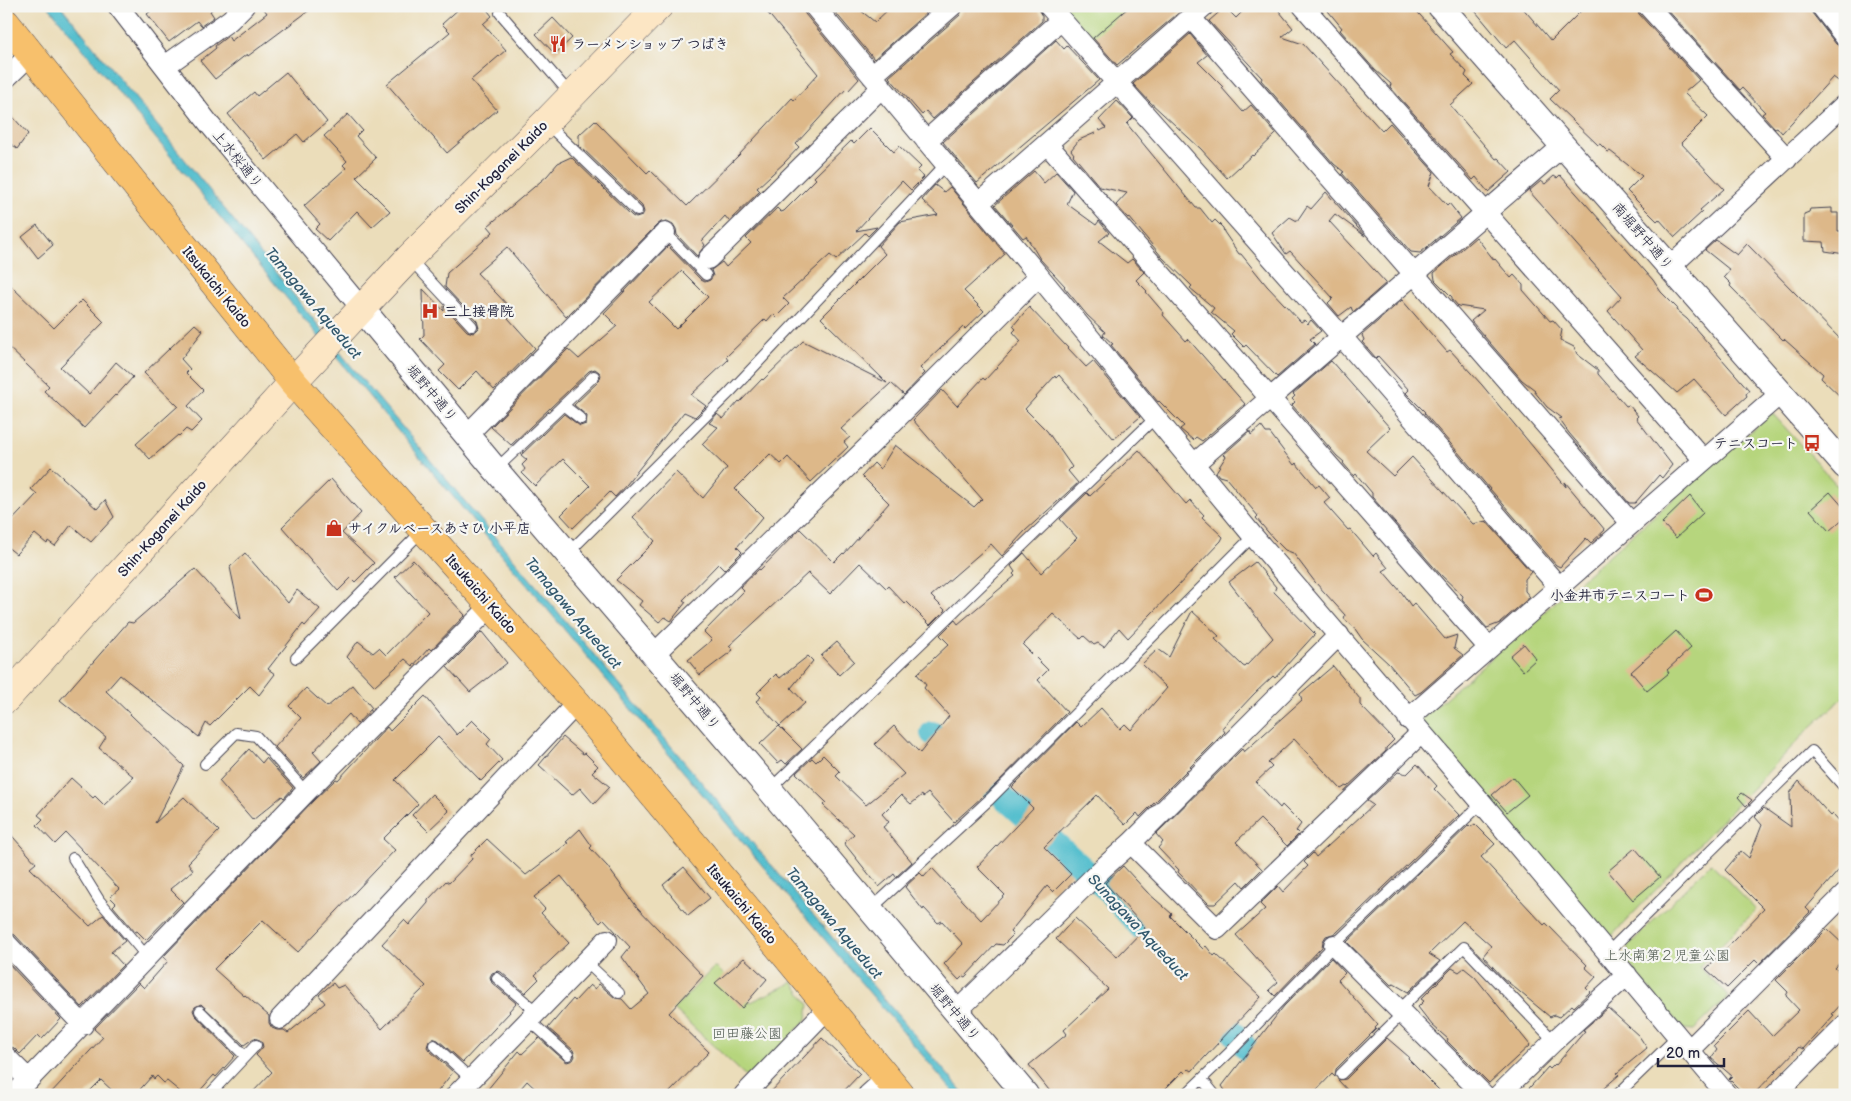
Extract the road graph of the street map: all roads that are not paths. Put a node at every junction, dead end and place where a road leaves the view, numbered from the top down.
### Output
1 (118, 6) edge
2 (244, 6) edge
3 (658, 6) edge
4 (814, 6) edge
5 (952, 6) edge
6 (1303, 6) edge
7 (1440, 6) edge
8 (1648, 6) edge
9 (1821, 6) edge
10 (1197, 12) edge
11 (500, 13) dead end
12 (1055, 13) edge
13 (6, 23) edge
14 (1845, 37) edge
15 (31, 54) junction
16 (166, 66) junction
17 (6, 78) edge
18 (877, 82) junction
19 (1117, 82) junction
20 (571, 96) junction
21 (1845, 104) edge
22 (546, 122) junction
23 (926, 141) junction
24 (1047, 144) junction
25 (1564, 145) junction
26 (1787, 159) junction
27 (946, 164) junction
28 (979, 203) junction
29 (637, 211) dead end
30 (1486, 213) junction
31 (666, 233) joint
32 (409, 258) junction
33 (707, 267) joint
34 (1670, 268) junction
35 (1414, 275) junction
36 (1040, 276) junction
37 (353, 318) junction
38 (472, 326) dead end
39 (1342, 337) junction
40 (594, 376) dead end
41 (293, 382) junction
42 (1781, 393) junction
43 (1271, 399) junction
44 (563, 405) junction
45 (1154, 418) junction
46 (581, 419) dead end
47 (466, 435) junction
48 (1704, 460) junction
49 (1194, 464) junction
50 (1845, 466) edge
51 (495, 469) junction
52 (1631, 524) junction
53 (424, 529) junction
54 (1253, 536) junction
55 (568, 553) junction
56 (1559, 587) junction
57 (492, 606) junction
58 (1339, 635) junction
59 (1489, 648) junction
60 (654, 654) junction
61 (296, 658) dead end
62 (6, 699) edge
63 (577, 703) junction
64 (1415, 726) junction
65 (205, 764) dead end
66 (1845, 788) edge
67 (770, 790) junction
68 (306, 792) junction
69 (1482, 803) junction
70 (1131, 843) junction
71 (74, 858) dead end
72 (1845, 894) edge
73 (870, 910) junction
74 (607, 940) dead end
75 (6, 943) edge
76 (1334, 945) junction
77 (1608, 952) junction
78 (148, 958) junction
79 (586, 962) junction
80 (1627, 975) junction
81 (498, 978) dead end
82 (619, 993) dead end
83 (828, 1008) junction
84 (200, 1012) dead end
85 (1401, 1012) junction
86 (955, 1013) junction
87 (533, 1016) junction
88 (280, 1019) dead end
89 (83, 1025) junction
90 (1845, 1025) edge
91 (1554, 1041) junction
92 (1684, 1043) junction
93 (256, 1045) dead end
94 (434, 1045) dead end
95 (568, 1055) dead end
96 (246, 1056) junction
97 (6, 1057) edge
98 (1341, 1074) dead end
99 (1202, 1079) junction
100 (29, 1080) junction
101 (465, 1089) edge
102 (885, 1089) edge
103 (14, 1095) edge
104 (209, 1095) edge
105 (744, 1095) edge
106 (1026, 1095) edge
107 (1185, 1095) edge
108 (1215, 1095) edge
109 (1484, 1095) edge
110 (1499, 1095) edge
111 (1617, 1095) edge
112 (1727, 1095) edge
113 (1775, 1095) edge

1 - 16 street, 上水桜通り
2 - 16 street
3 - 20 main road, Shin-Koganei Kaido
4 - 18 street
5 - 18 street
6 - 30 street
7 - 25 street, 南堀野中通り
8 - 26 street
9 - 14 street
10 - 19 street
10 - 35 street
11 - 20 lane
12 - 19 street
12 - 23 street
13 - 15 main road, Itsukaichi Kaido
15 - 17 street
15 - 41 main road, Itsukaichi Kaido
16 - 37 street, 上水桜通り
18 - 23 street
18 - 33 street
19 - 24 street
19 - 39 street
20 - 22 main road, Shin-Koganei Kaido
21 - 26 street
22 - 29 lane
22 - 32 main road, Shin-Koganei Kaido
23 - 27 street
24 - 28 street
24 - 43 street
25 - 30 street
25 - 34 street, 南堀野中通り
26 - 34 street
27 - 28 street
27 - 55 lane
28 - 36 street
30 - 35 street
30 - 48 street
31 - 33 lane
31 - 47 street
32 - 37 main road, Shin-Koganei Kaido
32 - 38 lane
34 - 42 street, 南堀野中通り
35 - 39 street
35 - 52 street
36 - 45 street
36 - 60 street
37 - 41 main road, Shin-Koganei Kaido
37 - 47 street, 堀野中通り
39 - 43 street
39 - 56 street
40 - 44 lane
41 - 53 main road, Itsukaichi Kaido
41 - 62 main road, Shin-Koganei Kaido
42 - 48 street
42 - 50 street, 南堀野中通り
43 - 49 street
43 - 59 street
44 - 46 lane
44 - 51 lane
45 - 49 street
45 - 67 lane
47 - 51 street, 堀野中通り
48 - 52 street
49 - 54 street
51 - 55 street, 堀野中通り
52 - 56 street
53 - 57 main road, Itsukaichi Kaido
53 - 61 lane
54 - 58 street
54 - 73 lane
55 - 60 street, 堀野中通り
56 - 59 street
57 - 63 main road, Itsukaichi Kaido
57 - 68 street
58 - 64 street
58 - 70 street
59 - 64 street
60 - 67 street, 堀野中通り
63 - 83 main road, Itsukaichi Kaido
63 - 88 street
64 - 69 street
64 - 70 street
65 - 68 lane
66 - 77 lane
67 - 73 street, 堀野中通り
68 - 78 street
69 - 76 lane
69 - 77 street
70 - 86 street
71 - 78 lane
72 - 92 street
73 - 86 street, 堀野中通り
74 - 79 street
75 - 89 street
76 - 85 street
76 - 99 lane
77 - 80 street
78 - 89 street
79 - 82 lane
79 - 87 street
80 - 91 street
80 - 92 street
81 - 87 lane
83 - 102 main road, Itsukaichi Kaido
83 - 105 street
84 - 96 lane
85 - 91 lane
85 - 98 lane
85 - 109 street
86 - 106 street, 堀野中通り
87 - 95 lane
87 - 101 street
89 - 100 street
90 - 113 street
91 - 110 street
92 - 111 lane
92 - 112 street
93 - 96 lane
94 - 101 lane
96 - 104 lane
97 - 100 street
99 - 107 lane
99 - 108 lane
100 - 103 street

